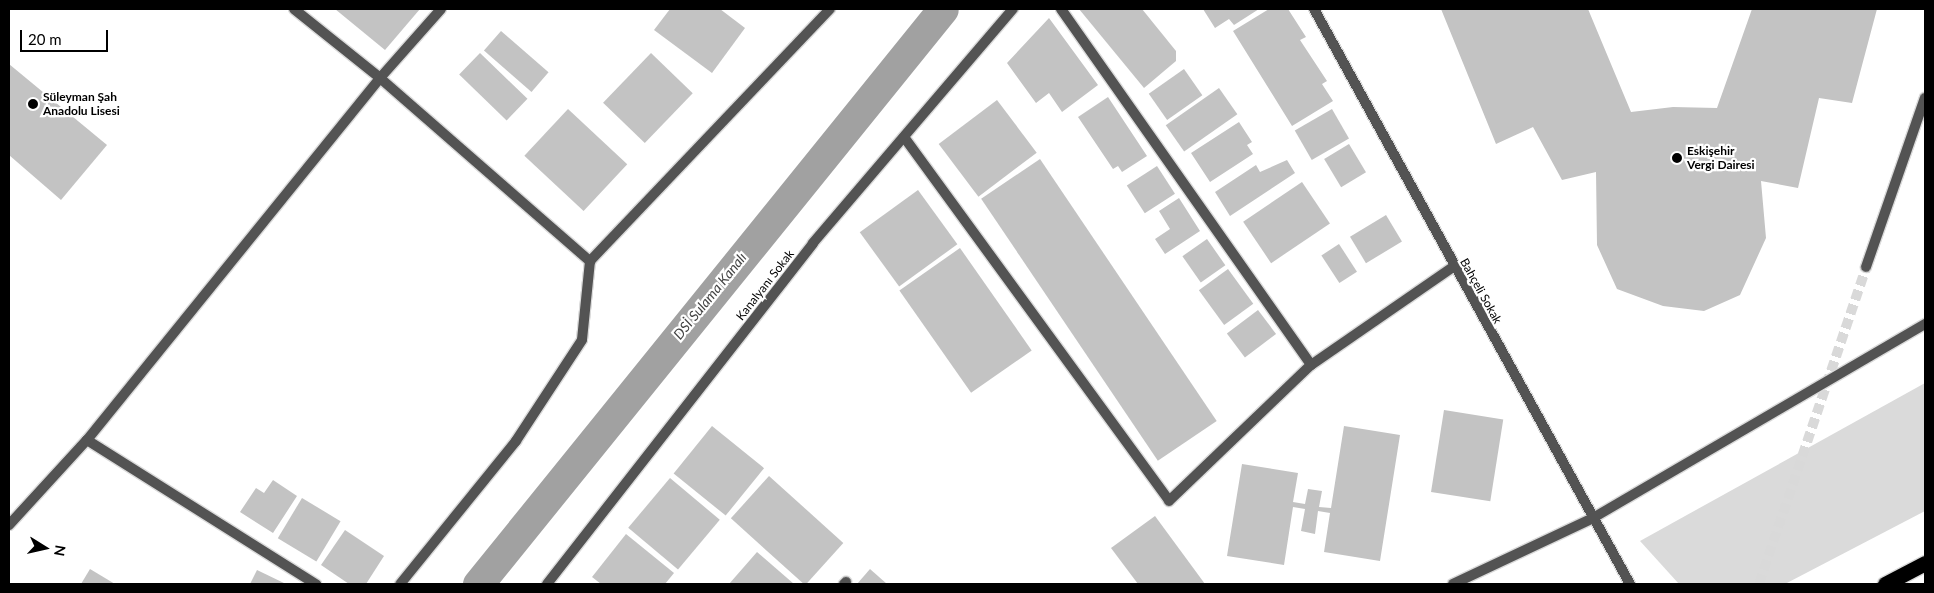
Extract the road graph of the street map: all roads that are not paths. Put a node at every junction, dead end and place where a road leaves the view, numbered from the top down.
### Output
1 (294, 9) edge
2 (441, 9) edge
3 (830, 9) edge
4 (1013, 9) edge
5 (1061, 9) edge
6 (1314, 9) edge
7 (380, 78) junction
8 (1925, 98) edge
9 (904, 137) junction
10 (590, 261) junction
11 (1866, 267) tunnel mouth
12 (1453, 268) junction
13 (1925, 324) edge
14 (1311, 365) junction
15 (87, 440) junction
16 (1593, 518) junction
17 (9, 525) edge
18 (1925, 563) edge
19 (316, 584) edge
20 (400, 584) edge
21 (547, 584) edge
22 (1453, 584) edge
23 (1630, 584) edge
24 (1885, 584) edge

1 - 7 street
2 - 7 street
3 - 10 street
4 - 9 street, Kanalyanı Sokak
5 - 14 street
6 - 12 street, Bahçeli Sokak
7 - 10 street
7 - 15 street
8 - 11 street
9 - 14 street
9 - 21 street, Kanalyanı Sokak
10 - 20 street
12 - 14 street
12 - 16 street, Bahçeli Sokak
13 - 16 street
15 - 17 street
15 - 19 street
16 - 22 street
16 - 23 street, Bahçeli Sokak
18 - 24 highway

